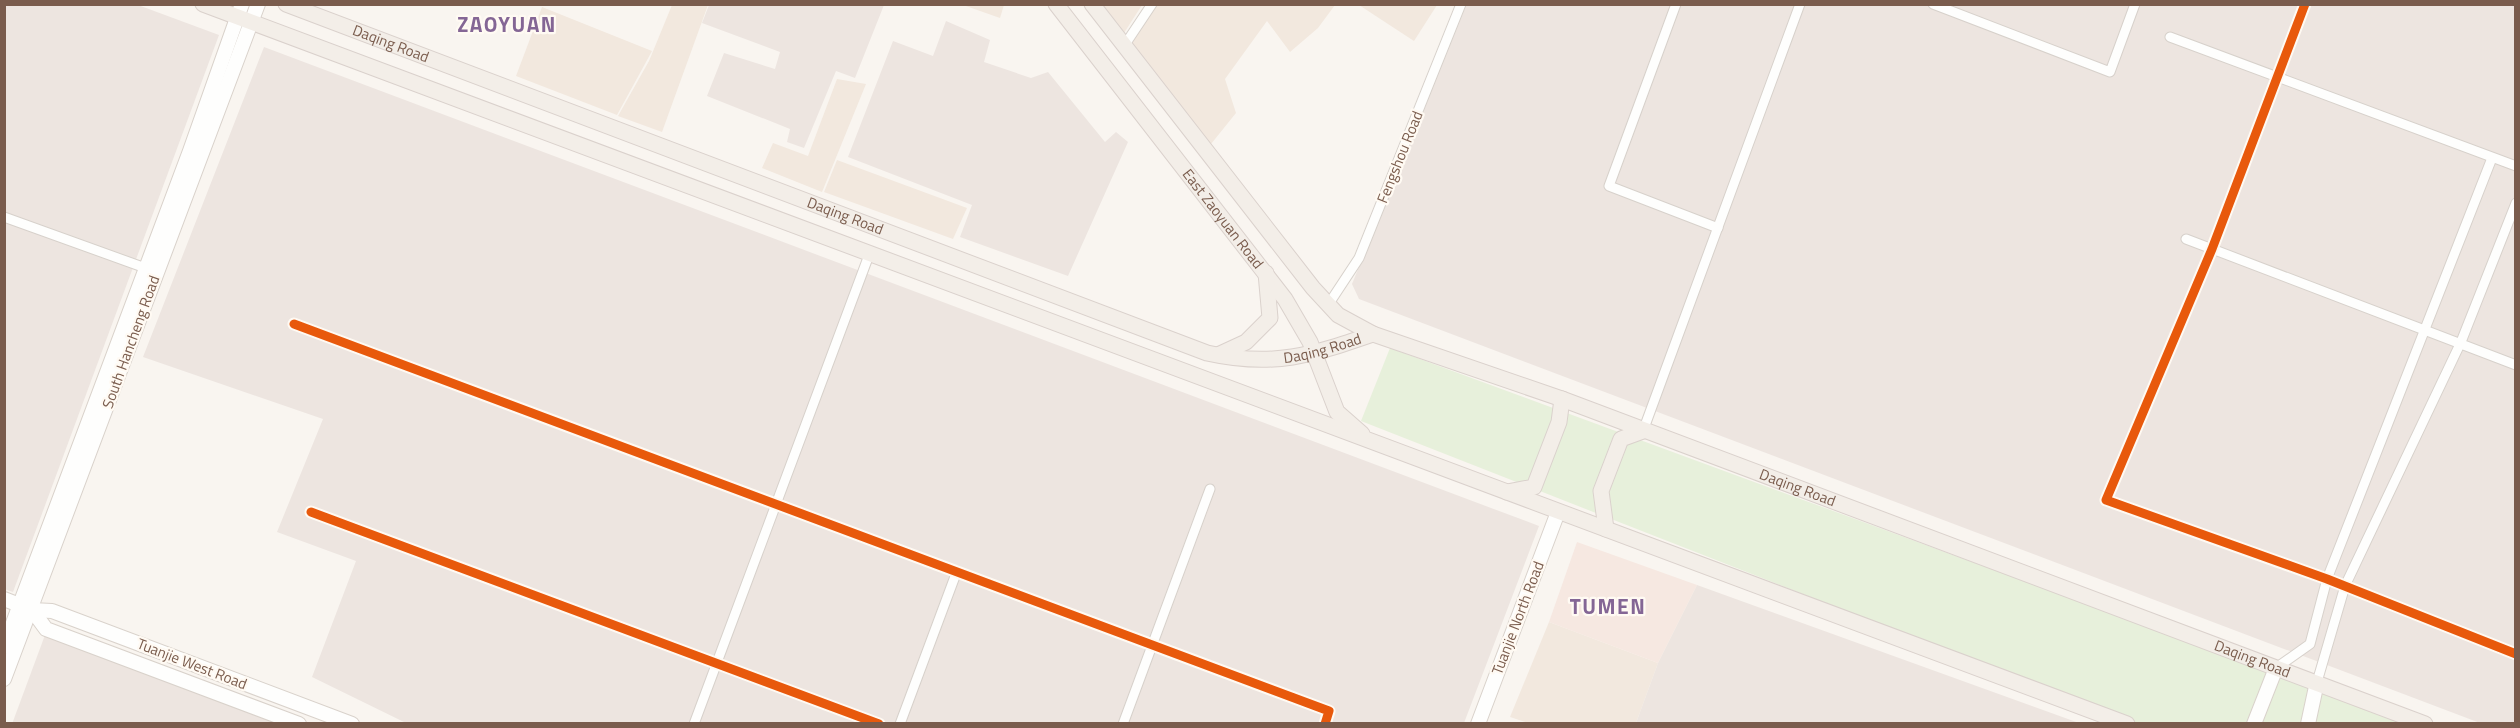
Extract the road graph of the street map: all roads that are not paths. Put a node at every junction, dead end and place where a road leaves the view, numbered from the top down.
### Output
1 (203, 4) edge
2 (258, 4) edge
3 (286, 4) edge
4 (1056, 4) edge
5 (1092, 4) edge
6 (1152, 4) edge
7 (1461, 4) edge
8 (1676, 4) edge
9 (1800, 4) edge
10 (1933, 4) edge
11 (2135, 4) edge
12 (2305, 4) edge
13 (243, 15) edge
14 (2170, 37) dead end
15 (1124, 46) junction
16 (2278, 76) junction
17 (2492, 158) junction
18 (2516, 166) edge
19 (2516, 203) edge
20 (4, 217) edge
21 (1718, 228) junction
22 (2186, 238) dead end
23 (2212, 249) junction
24 (868, 255) junction
25 (151, 270) junction
26 (1266, 273) junction
27 (1328, 305) junction
28 (294, 324) dead end
29 (2426, 329) junction
30 (1373, 334) junction
31 (1165, 337) junction
32 (2461, 342) junction
33 (1314, 354) junction
34 (1217, 355) junction
35 (1156, 362) junction
36 (2516, 365) edge
37 (1562, 399) junction
38 (1643, 431) junction
39 (1371, 441) junction
40 (1210, 489) dead end
41 (1507, 492) junction
42 (776, 503) junction
43 (311, 512) dead end
44 (1558, 512) junction
45 (1606, 529) junction
46 (957, 571) junction
47 (2327, 579) junction
48 (2345, 586) junction
49 (4, 599) edge
50 (27, 607) junction
51 (1152, 644) junction
52 (4, 647) edge
53 (2516, 654) edge
54 (717, 662) junction
55 (2276, 668) junction
56 (4, 679) edge
57 (2317, 682) junction
58 (299, 723) edge
59 (352, 723) edge
60 (694, 723) edge
61 (879, 723) edge
62 (900, 723) edge
63 (1123, 723) edge
64 (1325, 723) edge
65 (1478, 723) edge
66 (2127, 723) edge
67 (2254, 723) edge
68 (2308, 723) edge
69 (2425, 723) edge

1 - 13 main road, Daqing Road
2 - 13 street, South Hancheng Road
3 - 31 main road, Daqing Road
4 - 26 main road, East Zaoyuan Road
5 - 15 main road, East Zaoyuan Road
6 - 15 street
7 - 27 street, Fengshou Road
8 - 21 street
9 - 21 street
10 - 11 street
12 - 16 street
13 - 24 main road, Daqing Road
13 - 25 street, South Hancheng Road
14 - 16 street
15 - 27 main road, East Zaoyuan Road
16 - 17 street
16 - 23 street
17 - 18 street
17 - 29 street
19 - 32 street
20 - 25 street
21 - 38 street
22 - 23 street
23 - 29 street
23 - 47 street
24 - 35 main road, Daqing Road
24 - 42 street
25 - 50 street, South Hancheng Road
26 - 33 main road, East Zaoyuan Road
26 - 34 main road
27 - 30 main road, East Zaoyuan Road
28 - 42 street
29 - 32 street
29 - 47 street
30 - 33 main road, Daqing Road
30 - 37 main road, Daqing Road
31 - 34 main road, Daqing Road
31 - 35 main road
32 - 36 street
32 - 48 street
33 - 34 main road, Daqing Road
33 - 39 main road, East Zaoyuan Road
35 - 39 main road, Daqing Road
37 - 38 main road, Daqing Road
37 - 41 main road
38 - 45 main road
38 - 55 main road, Daqing Road
39 - 41 main road, Daqing Road
40 - 51 street
41 - 44 main road, Daqing Road
42 - 46 street
42 - 54 street
43 - 54 street
44 - 45 main road, Daqing Road
44 - 65 street, Tuanjie North Road
45 - 66 main road, Daqing Road
46 - 51 street
46 - 62 street
47 - 48 street
47 - 55 street
48 - 53 street
48 - 57 street
49 - 50 street, Tuanjie West Road
50 - 52 street, South Hancheng Road
50 - 56 street, South Hancheng Road
50 - 58 street, Tuanjie West Road
50 - 59 street, Tuanjie West Road
51 - 63 street
51 - 64 street
54 - 60 street
54 - 61 street
55 - 57 main road, Daqing Road
55 - 67 street
57 - 68 street
57 - 69 main road, Daqing Road

